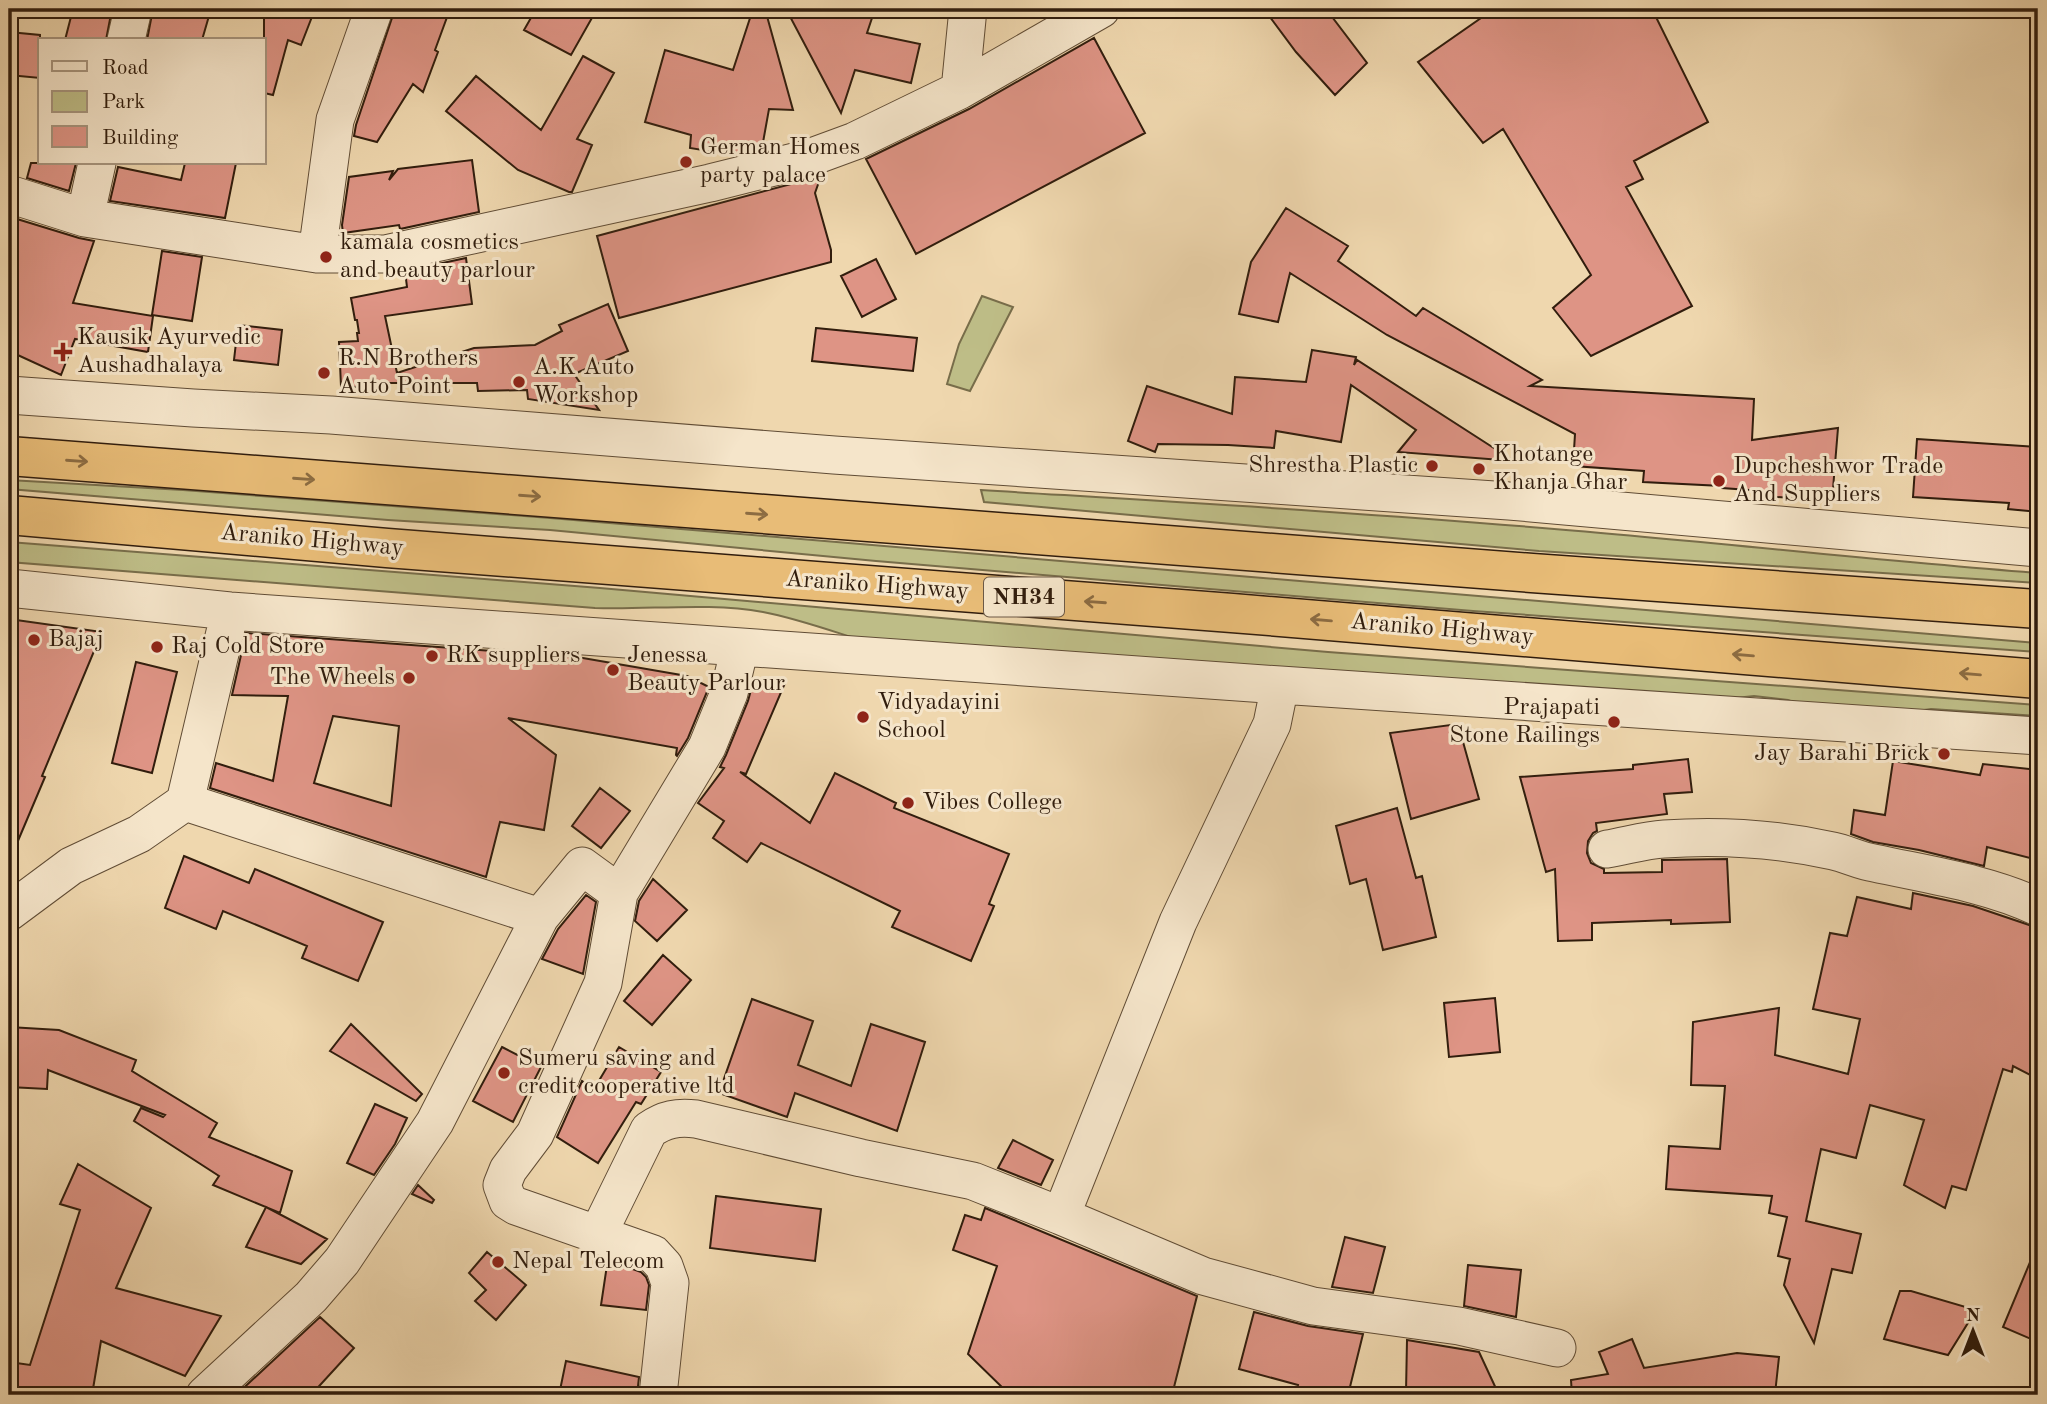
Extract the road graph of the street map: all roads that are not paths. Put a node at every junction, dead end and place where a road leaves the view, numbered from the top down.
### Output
1 (133, 9) edge
2 (374, 9) edge
3 (968, 9) edge
4 (1101, 9) edge
5 (126, 38) edge
6 (960, 90) junction
7 (97, 164) edge
8 (9, 194) edge
9 (85, 218) junction
10 (317, 254) junction
11 (9, 395) edge
12 (9, 456) edge
13 (9, 515) edge
14 (2038, 548) edge
15 (9, 588) edge
16 (2038, 609) edge
17 (230, 611) junction
18 (740, 647) junction
19 (2038, 679) edge
20 (1280, 685) junction
21 (2038, 736) edge
22 (185, 802) junction
23 (1607, 849) dead end
24 (619, 892) junction
25 (2038, 907) edge
26 (9, 912) edge
27 (540, 917) junction
28 (1061, 1216) junction
29 (597, 1236) junction
30 (1557, 1349) dead end
31 (205, 1395) edge
32 (658, 1395) edge

1 - 5 street
2 - 10 street
3 - 6 street
4 - 6 street
6 - 10 street
7 - 9 street
8 - 9 street
9 - 10 street
11 - 14 street
12 -> 16 highway
19 -> 13 highway, Araniko Highway / NH34
15 - 17 street
17 - 18 street
17 - 22 street
18 - 20 street
18 - 24 street
20 - 21 street
20 - 28 street
22 - 26 street
22 - 27 street
23 - 25 street
24 - 27 street
24 - 29 street
27 - 31 street
28 - 29 street
28 - 30 street
29 - 32 street

